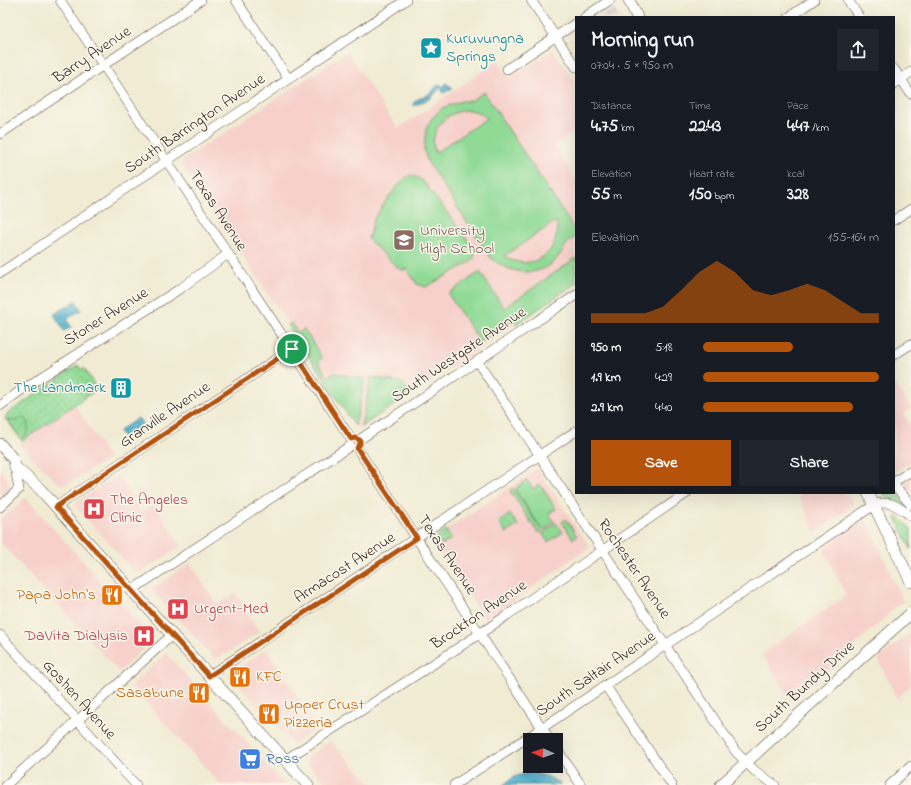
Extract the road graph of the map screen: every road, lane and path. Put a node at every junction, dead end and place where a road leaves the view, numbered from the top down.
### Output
1 (60, 0) edge
2 (201, 0) edge
3 (236, 0) edge
4 (406, 0) edge
5 (531, 0) edge
6 (610, 0) edge
7 (629, 0) edge
8 (814, 0) edge
9 (848, 0) edge
10 (586, 16) edge
11 (637, 16) edge
12 (790, 16) edge
13 (858, 16) edge
14 (575, 24) edge
15 (556, 36) junction
16 (575, 65) edge
17 (104, 66) junction
18 (507, 69) dead end
19 (895, 72) edge
20 (911, 72) edge
21 (288, 78) junction
22 (898, 82) edge
23 (911, 94) edge
24 (0, 134) edge
25 (166, 161) junction
26 (911, 209) edge
27 (895, 219) edge
28 (228, 254) junction
29 (0, 273) edge
30 (575, 296) edge
31 (911, 344) edge
32 (292, 349) junction
33 (895, 354) edge
34 (478, 361) junction
35 (0, 406) edge
36 (575, 432) edge
37 (354, 443) junction
38 (0, 444) edge
39 (540, 455) junction
40 (15, 467) junction
41 (911, 471) edge
42 (895, 481) edge
43 (895, 486) edge
44 (686, 494) edge
45 (868, 494) edge
46 (911, 505) edge
47 (874, 506) junction
48 (0, 507) edge
49 (56, 507) junction
50 (911, 516) edge
51 (417, 538) junction
52 (603, 549) junction
53 (911, 582) edge
54 (132, 590) junction
55 (911, 613) edge
56 (481, 633) junction
57 (0, 635) edge
58 (172, 635) junction
59 (666, 644) junction
60 (209, 676) junction
61 (605, 685) junction
62 (78, 720) junction
63 (542, 728) junction
64 (545, 733) edge
65 (563, 758) edge
66 (285, 760) junction
67 (745, 763) junction
68 (911, 766) edge
69 (6, 785) edge
70 (136, 785) edge
71 (308, 785) edge
72 (454, 785) edge
73 (581, 785) edge
74 (672, 785) edge
75 (721, 785) edge
76 (776, 785) edge
77 (890, 785) edge

1 - 17 street, Texas Avenue
2 - 17 street, Barry Avenue
3 - 21 street
4 - 21 street, South Barrington Avenue
5 - 15 street
6 - 10 street
7 - 11 main road
8 - 12 street
9 - 13 street
14 - 15 street
15 - 16 street
15 - 18 street
17 - 24 street, Barry Avenue
17 - 25 street, Texas Avenue
19 - 22 street
20 - 22 street
21 - 25 street, South Barrington Avenue
22 - 23 street
25 - 28 street, Texas Avenue
25 - 29 street, South Barrington Avenue
26 - 27 street
28 - 32 street, Texas Avenue
28 - 35 street, Stoner Avenue
30 - 34 street, South Westgate Avenue
31 - 33 street
32 - 37 street, Texas Avenue
32 - 49 street, Granville Avenue
34 - 37 street, South Westgate Avenue
34 - 39 street, Rochester Avenue
36 - 39 street, Armacost Avenue
37 - 51 street, Texas Avenue
37 - 54 street, South Westgate Avenue
38 - 40 main road
39 - 51 street, Armacost Avenue
39 - 52 street, Rochester Avenue
40 - 48 street
40 - 49 main road
41 - 42 street
43 - 46 street
44 - 52 street, Brockton Avenue
45 - 47 main road
47 - 50 street
47 - 53 main road
47 - 59 street, South Saltair Avenue
49 - 54 main road
51 - 56 street, Texas Avenue
51 - 60 street, Armacost Avenue
52 - 56 street, Brockton Avenue
52 - 59 street, Rochester Avenue
54 - 58 main road
55 - 67 main road, South Bundy Drive
56 - 63 street, Texas Avenue
56 - 66 street, Brockton Avenue
57 - 62 street, Goshen Avenue
58 - 60 main road
58 - 62 street
59 - 61 street, South Saltair Avenue
59 - 67 street, Rochester Avenue
60 - 66 main road
61 - 63 street, South Saltair Avenue
61 - 74 street
62 - 69 street
62 - 70 street, Goshen Avenue
63 - 64 street, Texas Avenue
63 - 72 street, South Saltair Avenue
65 - 73 street
66 - 71 main road
67 - 75 main road, South Bundy Drive
67 - 76 street, Rochester Avenue
68 - 77 street

